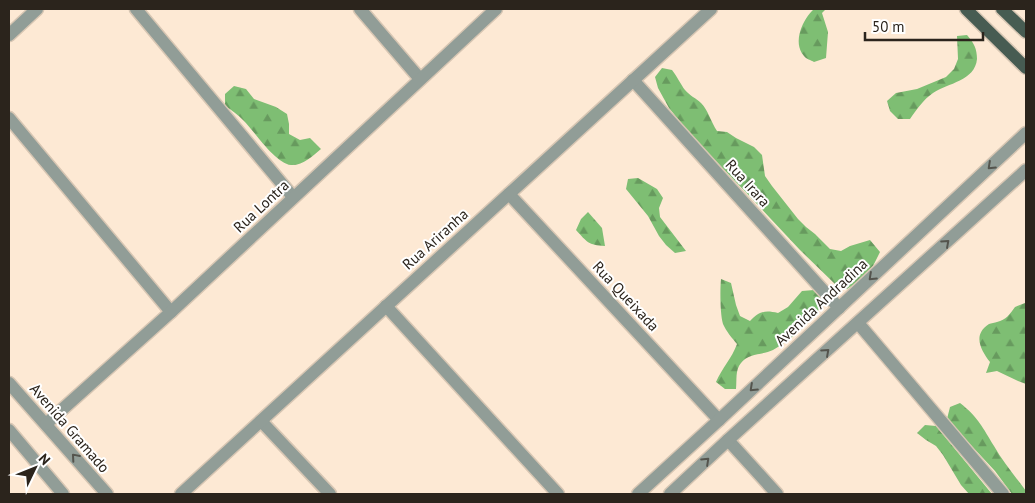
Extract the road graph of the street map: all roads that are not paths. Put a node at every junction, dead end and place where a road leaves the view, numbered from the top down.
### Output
1 (37, 9) edge
2 (136, 9) edge
3 (360, 9) edge
4 (496, 9) edge
5 (711, 9) edge
6 (966, 9) edge
7 (1002, 9) edge
8 (1026, 32) edge
9 (9, 35) edge
10 (1026, 68) edge
11 (420, 79) junction
12 (633, 80) junction
13 (9, 118) edge
14 (1026, 133) edge
15 (1026, 170) edge
16 (509, 194) junction
17 (293, 198) junction
18 (386, 306) junction
19 (839, 308) junction
20 (171, 312) junction
21 (858, 324) junction
22 (9, 382) edge
23 (719, 420) junction
24 (261, 421) junction
25 (46, 424) junction
26 (9, 430) edge
27 (728, 440) junction
28 (64, 494) edge
29 (107, 494) edge
30 (181, 494) edge
31 (330, 494) edge
32 (558, 494) edge
33 (638, 494) edge
34 (670, 494) edge
35 (777, 494) edge
36 (1003, 494) edge

1 - 9 street
2 - 17 street
3 - 11 street
4 - 11 street, Rua Lontra
5 - 12 street, Rua Ariranha
6 - 10 main road
7 - 8 main road
11 - 17 street, Rua Lontra
12 - 16 street, Rua Ariranha
12 - 19 street, Rua Irara
13 - 20 street
14 -> 19 street, Avenida Andradina
21 -> 15 street
16 - 18 street, Rua Ariranha
16 - 23 street, Rua Queixada
17 - 20 street, Rua Lontra
18 - 24 street, Rua Ariranha
18 - 32 street
19 -> 23 street, Avenida Andradina
20 - 25 street, Rua Lontra
27 -> 21 street
21 - 36 street
22 - 25 street, Avenida Gramado
23 - 33 street, Avenida Andradina
24 - 30 street, Rua Ariranha
24 - 31 street
29 -> 25 street, Avenida Gramado
26 - 28 street
34 -> 27 street
27 - 35 street

